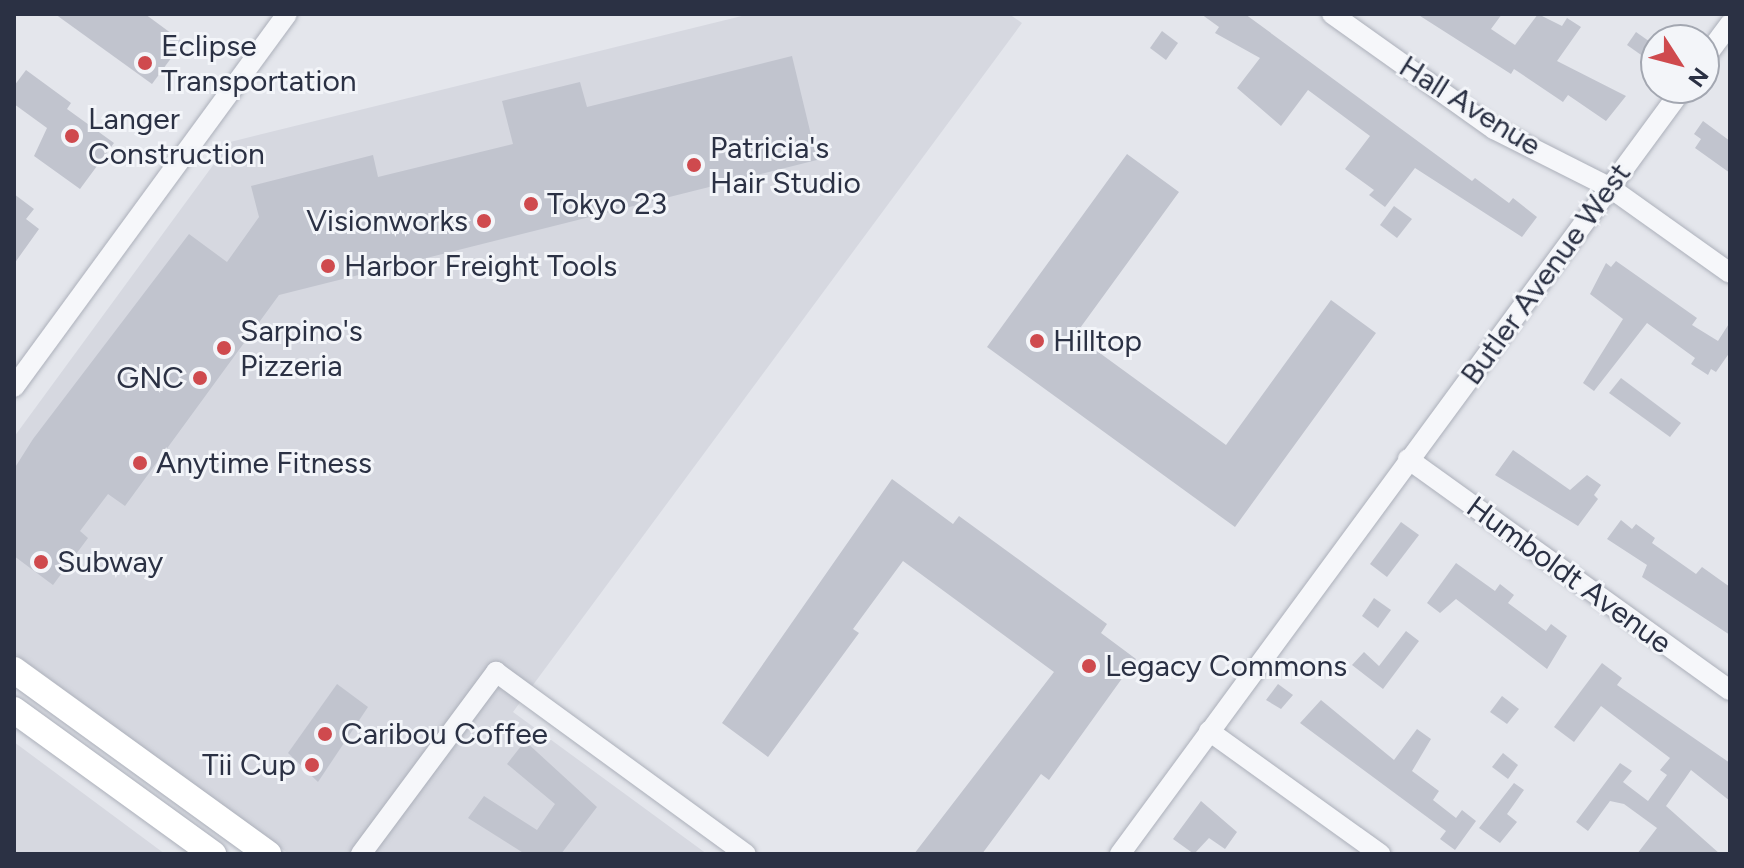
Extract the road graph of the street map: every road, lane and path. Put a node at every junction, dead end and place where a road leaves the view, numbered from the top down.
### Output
1 (287, 14) edge
2 (1332, 14) edge
3 (1671, 104) edge
4 (1609, 187) junction
5 (1730, 273) edge
6 (14, 387) edge
7 (1408, 459) junction
8 (14, 670) edge
9 (1730, 690) edge
10 (14, 710) edge
11 (1209, 731) junction
12 (213, 854) edge
13 (268, 854) edge
14 (361, 854) edge
15 (746, 854) edge
16 (1120, 854) edge
17 (1380, 854) edge

1 - 6 street
2 - 4 street, Hall Avenue
3 - 4 street, Butler Avenue West
4 - 5 street, Hall Avenue
4 - 7 street, Butler Avenue West
7 - 9 street, Humboldt Avenue
7 - 11 street, Butler Avenue West
8 - 13 main road
10 - 12 main road
11 - 16 street, Butler Avenue West
11 - 17 street
14 - 15 street

